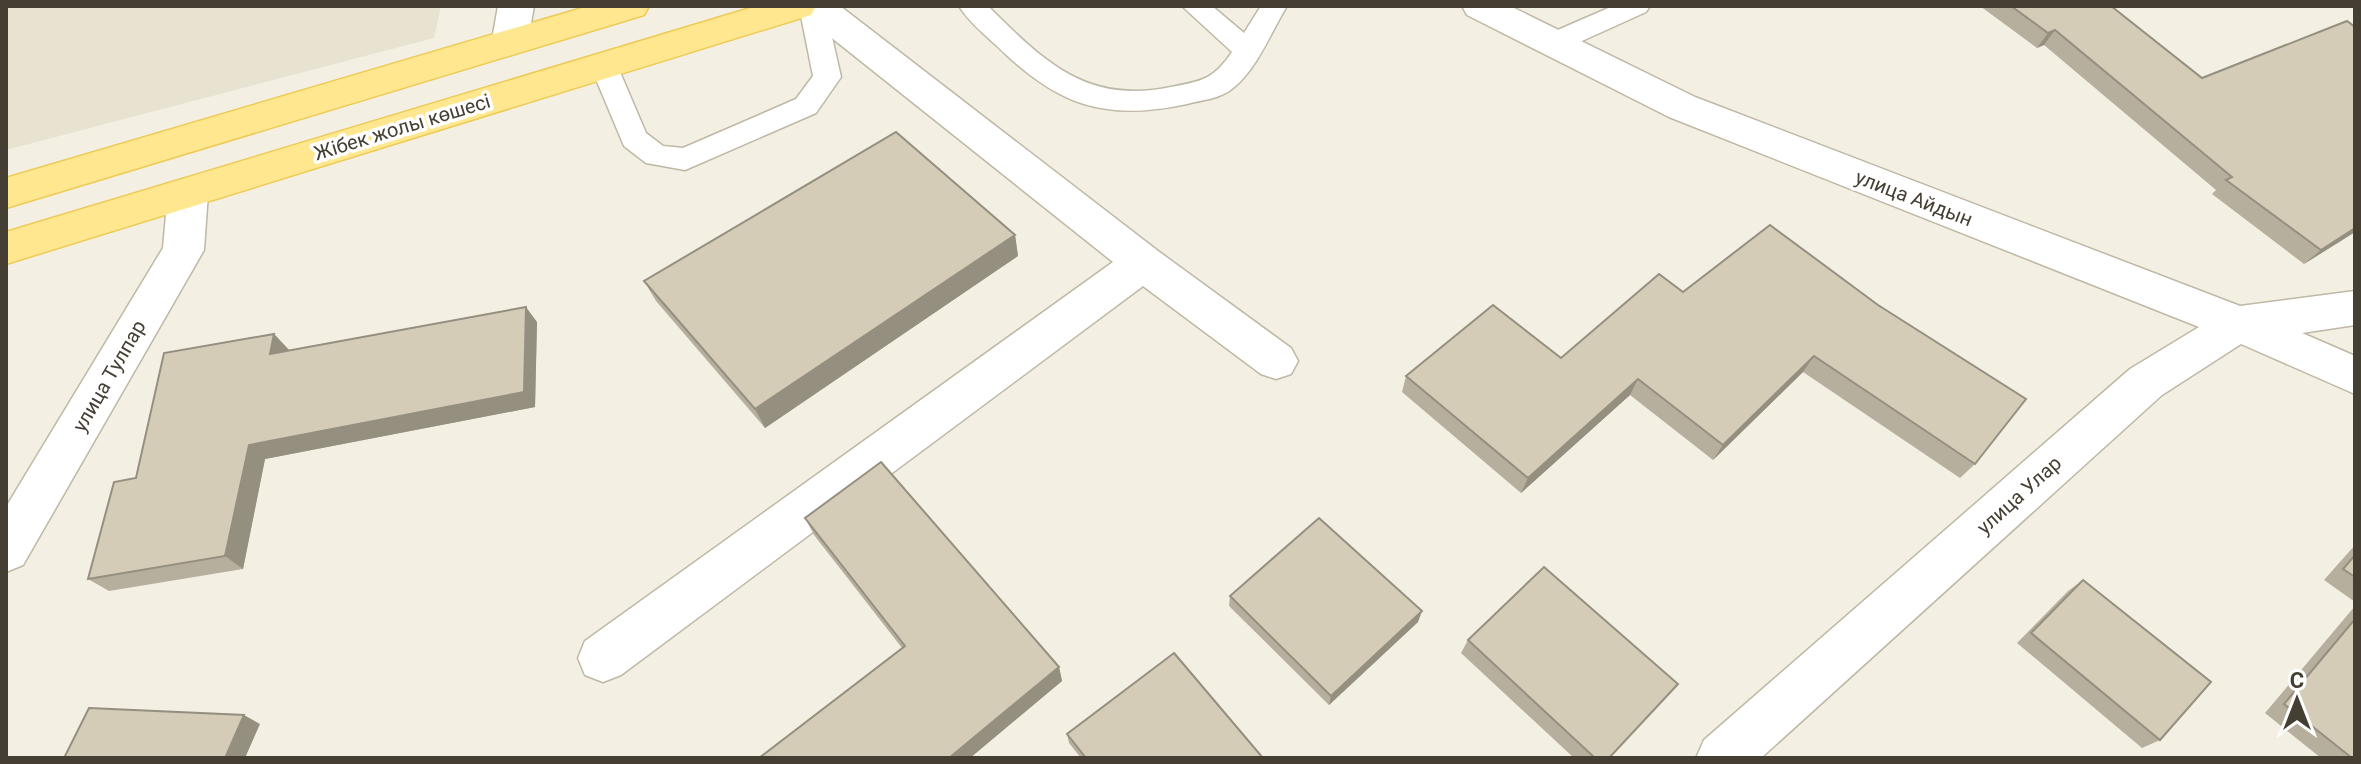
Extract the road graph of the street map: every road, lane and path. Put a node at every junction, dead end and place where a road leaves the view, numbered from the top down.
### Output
1 (631, 6) edge
2 (798, 6) edge
3 (814, 6) edge
4 (972, 6) edge
5 (1195, 6) edge
6 (1274, 6) edge
7 (1480, 6) edge
8 (1637, 6) edge
9 (513, 23) edge
10 (1553, 43) junction
11 (1246, 49) junction
12 (604, 65) junction
13 (6, 193) edge
14 (188, 193) junction
15 (6, 248) edge
16 (1143, 263) junction
17 (2355, 308) edge
18 (2239, 324) junction
19 (1276, 361) dead end
20 (2355, 376) edge
21 (6, 550) edge
22 (603, 658) dead end
23 (1722, 758) edge

1 - 9 main road
2 - 12 main road, Жібек жолы көшесі
3 - 12 lane
3 - 16 street
4 - 11 lane
5 - 11 lane
6 - 11 lane
7 - 10 street, улица Айдын
8 - 10 lane
9 - 13 main road
10 - 18 street, улица Айдын
12 - 14 main road, Жібек жолы көшесі
14 - 15 main road, Жібек жолы көшесі
14 - 21 street, улица Тулпар
16 - 19 street
16 - 22 street
17 - 18 street, улица Улар
18 - 20 street, улица Айдын
18 - 23 street, улица Улар

